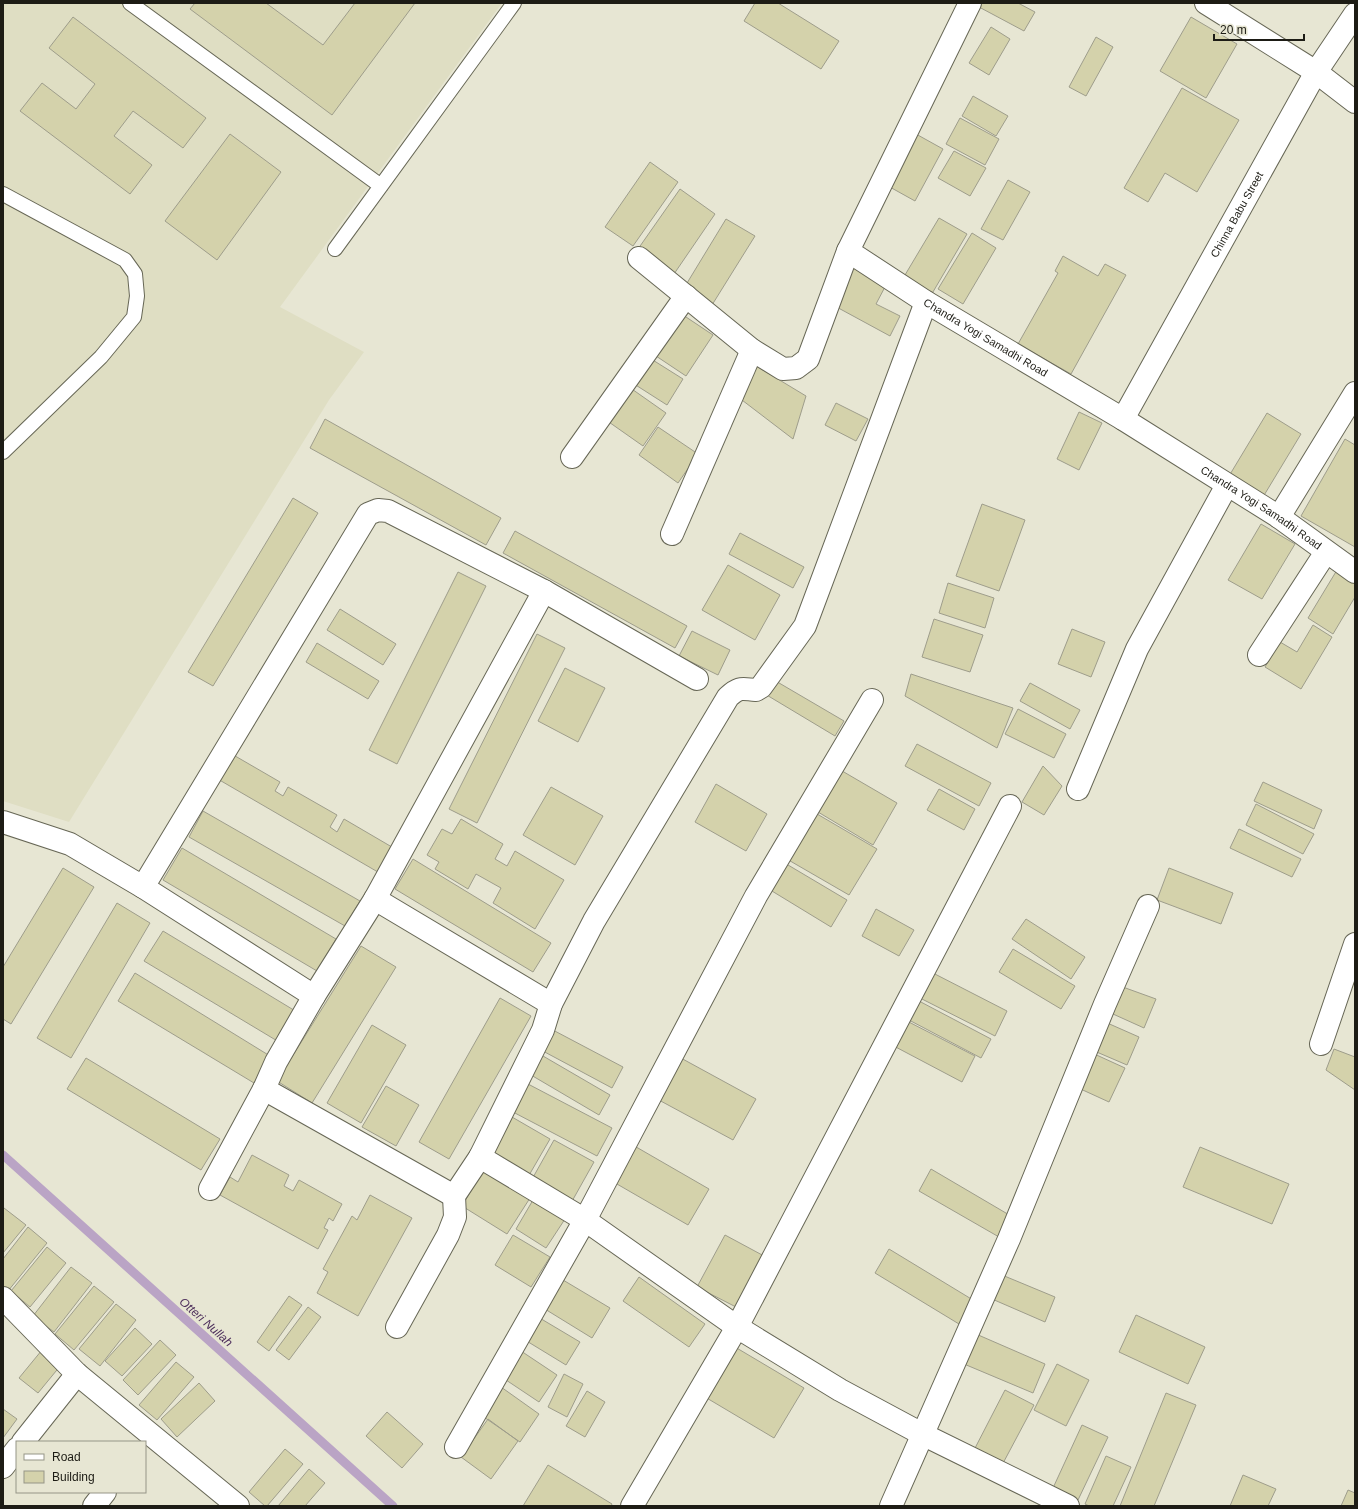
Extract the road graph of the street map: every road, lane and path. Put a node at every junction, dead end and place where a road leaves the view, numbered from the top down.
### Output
1 (130, 3) edge
2 (514, 3) edge
3 (970, 3) edge
4 (1206, 3) edge
5 (1355, 14) edge
6 (1316, 72) junction
7 (1355, 102) edge
8 (381, 186) junction
9 (3, 194) edge
10 (335, 249) dead end
11 (848, 251) junction
12 (639, 258) dead end
13 (686, 296) junction
14 (926, 302) junction
15 (752, 350) junction
16 (1355, 393) edge
17 (1123, 419) junction
18 (3, 452) edge
19 (572, 458) dead end
20 (1226, 485) junction
21 (1278, 517) junction
22 (672, 534) dead end
23 (1326, 552) junction
24 (1355, 572) edge
25 (544, 592) junction
26 (1259, 655) dead end
27 (697, 679) dead end
28 (872, 700) dead end
29 (1078, 789) dead end
30 (1010, 806) dead end
31 (3, 822) edge
32 (143, 887) junction
33 (375, 899) junction
34 (1148, 906) dead end
35 (1355, 944) edge
36 (314, 996) junction
37 (550, 1004) junction
38 (1321, 1044) dead end
39 (264, 1089) junction
40 (480, 1157) junction
41 (210, 1189) dead end
42 (454, 1196) junction
43 (585, 1220) junction
44 (3, 1298) edge
45 (737, 1326) junction
46 (397, 1327) dead end
47 (77, 1374) junction
48 (922, 1434) junction
49 (148, 1439) edge
50 (24, 1441) edge
51 (456, 1447) dead end
52 (16, 1450) edge
53 (3, 1467) edge
54 (104, 1493) edge
55 (94, 1506) edge
56 (238, 1506) edge
57 (632, 1506) edge
58 (891, 1506) edge
59 (1068, 1506) edge

1 - 8 lane
2 - 8 lane
3 - 11 street
4 - 6 street
5 - 6 street, Chinna Babu Street
6 - 7 street
6 - 17 street, Chinna Babu Street
8 - 10 lane
9 - 18 lane
11 - 14 street, Chandra Yogi Samadhi Road
11 - 15 street
12 - 13 street
13 - 15 street
13 - 19 street
14 - 17 street, Chandra Yogi Samadhi Road
14 - 37 street
15 - 22 street
16 - 21 street
17 - 20 street, Chandra Yogi Samadhi Road
20 - 21 street, Chandra Yogi Samadhi Road
20 - 29 street
21 - 23 street, Chandra Yogi Samadhi Road
23 - 24 street, Chandra Yogi Samadhi Road
23 - 26 street
25 - 27 street
25 - 32 street
25 - 33 street
28 - 43 street
30 - 45 street
31 - 32 street
32 - 36 street
33 - 36 street
33 - 37 street
34 - 48 street
35 - 38 street
36 - 39 street
37 - 40 street
39 - 41 street
39 - 42 street
40 - 42 street
40 - 43 street
42 - 46 street
43 - 45 street
43 - 51 street
44 - 47 street
45 - 48 street
45 - 57 street
47 - 49 street
47 - 50 street
48 - 58 street
48 - 59 street
49 - 56 street
52 - 53 street
54 - 55 street

